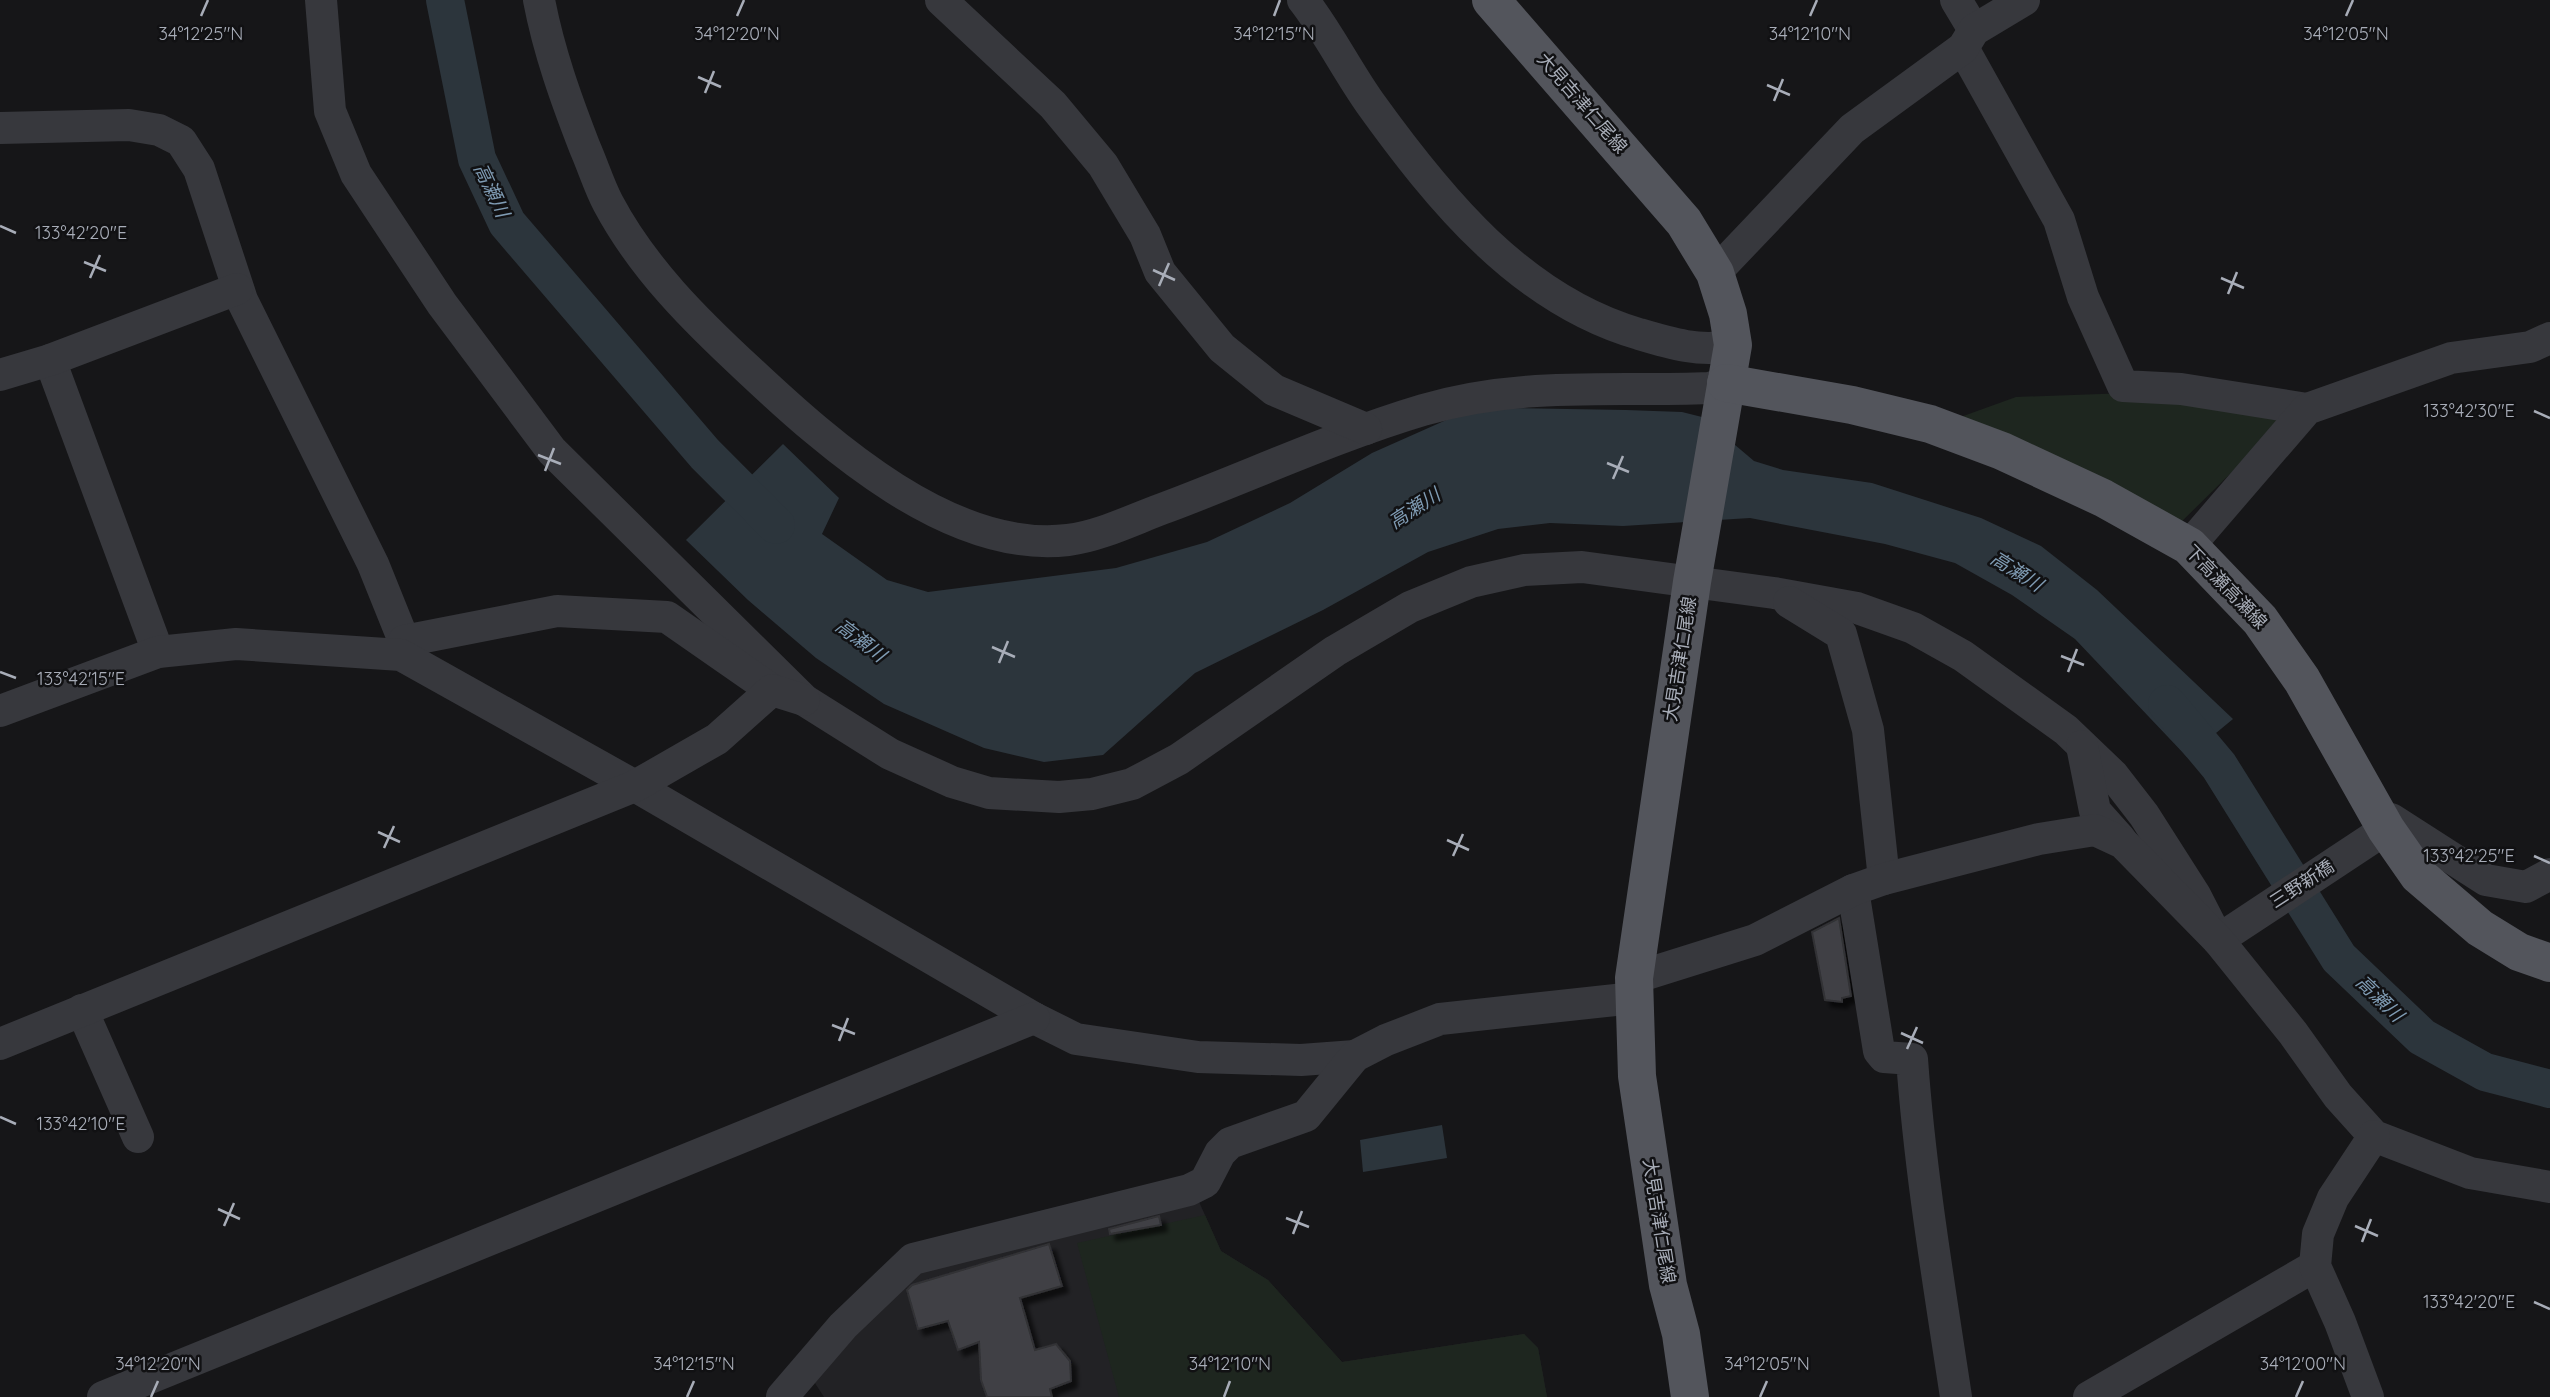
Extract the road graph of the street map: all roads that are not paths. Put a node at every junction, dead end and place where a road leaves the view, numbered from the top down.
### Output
1 (321, 0) edge
2 (539, 0) edge
3 (941, 0) edge
4 (1303, 0) edge
5 (1492, 0) edge
6 (1956, 0) edge
7 (2024, 0) edge
8 (1968, 39) junction
9 (0, 128) edge
10 (1715, 272) junction
11 (237, 289) junction
12 (2550, 338) edge
13 (1733, 345) junction
14 (50, 360) junction
15 (0, 375) edge
16 (1726, 383) junction
17 (2307, 409) junction
18 (1366, 429) junction
19 (2189, 546) junction
20 (1692, 582) junction
21 (1774, 593) junction
22 (402, 648) junction
23 (158, 652) junction
24 (772, 691) junction
25 (804, 700) junction
26 (0, 711) edge
27 (2082, 746) junction
28 (635, 786) junction
29 (2386, 829) junction
30 (2123, 843) junction
31 (2550, 874) edge
32 (1884, 878) junction
33 (1853, 890) junction
34 (2218, 940) junction
35 (2550, 963) edge
36 (1634, 988) junction
37 (82, 1010) junction
38 (1034, 1018) junction
39 (0, 1044) edge
40 (1355, 1056) junction
41 (2374, 1136) junction
42 (138, 1137) dead end
43 (2550, 1187) edge
44 (2315, 1266) junction
45 (797, 1390) edge
46 (103, 1397) edge
47 (1690, 1397) edge
48 (1956, 1397) edge
49 (2089, 1397) edge
50 (2368, 1397) edge

1 - 25 street
2 - 18 street
3 - 18 street
4 - 13 street
5 - 10 main road, 大見吉津仁尾線
6 - 8 street
7 - 8 street
8 - 10 street
8 - 17 street
9 - 11 street
10 - 13 main road, 大見吉津仁尾線
11 - 14 street
11 - 22 street
12 - 17 street
13 - 16 main road, 大見吉津仁尾線
14 - 15 street
14 - 23 street
16 - 18 street
16 - 19 main road, 下高瀬高瀬線
16 - 20 main road, 大見吉津仁尾線
17 - 19 street
19 - 29 main road, 下高瀬高瀬線
20 - 21 street
20 - 25 street
20 - 36 main road, 大見吉津仁尾線
21 - 27 street
21 - 32 street
22 - 23 street
22 - 24 street
22 - 28 street
23 - 26 street
24 - 25 street
24 - 28 street
27 - 30 street
27 - 34 street
28 - 37 street
28 - 38 street
29 - 31 street
29 - 34 street, 三野新橋
29 - 35 main road, 下高瀬高瀬線
30 - 32 street
30 - 34 street
32 - 33 street
33 - 36 street
33 - 48 street
34 - 41 street
36 - 40 street
36 - 47 main road, 大見吉津仁尾線
37 - 39 street
37 - 42 street
38 - 40 street
38 - 46 street
40 - 45 street
41 - 43 street
41 - 44 street
44 - 49 street
44 - 50 street

